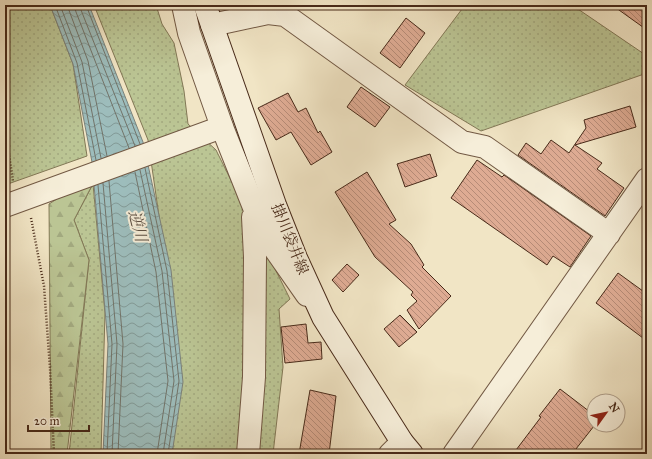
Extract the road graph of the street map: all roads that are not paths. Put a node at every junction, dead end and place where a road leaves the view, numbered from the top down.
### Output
1 (168, 5) edge
2 (183, 5) edge
3 (274, 10) edge
4 (209, 15) edge
5 (189, 33) junction
6 (213, 130) junction
7 (647, 179) edge
8 (11, 204) edge
9 (252, 204) junction
10 (609, 234) junction
11 (322, 317) junction
12 (401, 450) edge
13 (248, 454) edge
14 (454, 454) edge

1 - 5 street
2 - 5 street
3 - 4 street
3 - 10 street
4 - 11 street, 掛川袋井線
5 - 6 street
6 - 8 street
6 - 9 street
7 - 10 street
9 - 11 street
9 - 13 street
10 - 14 street
11 - 12 street, 掛川袋井線

